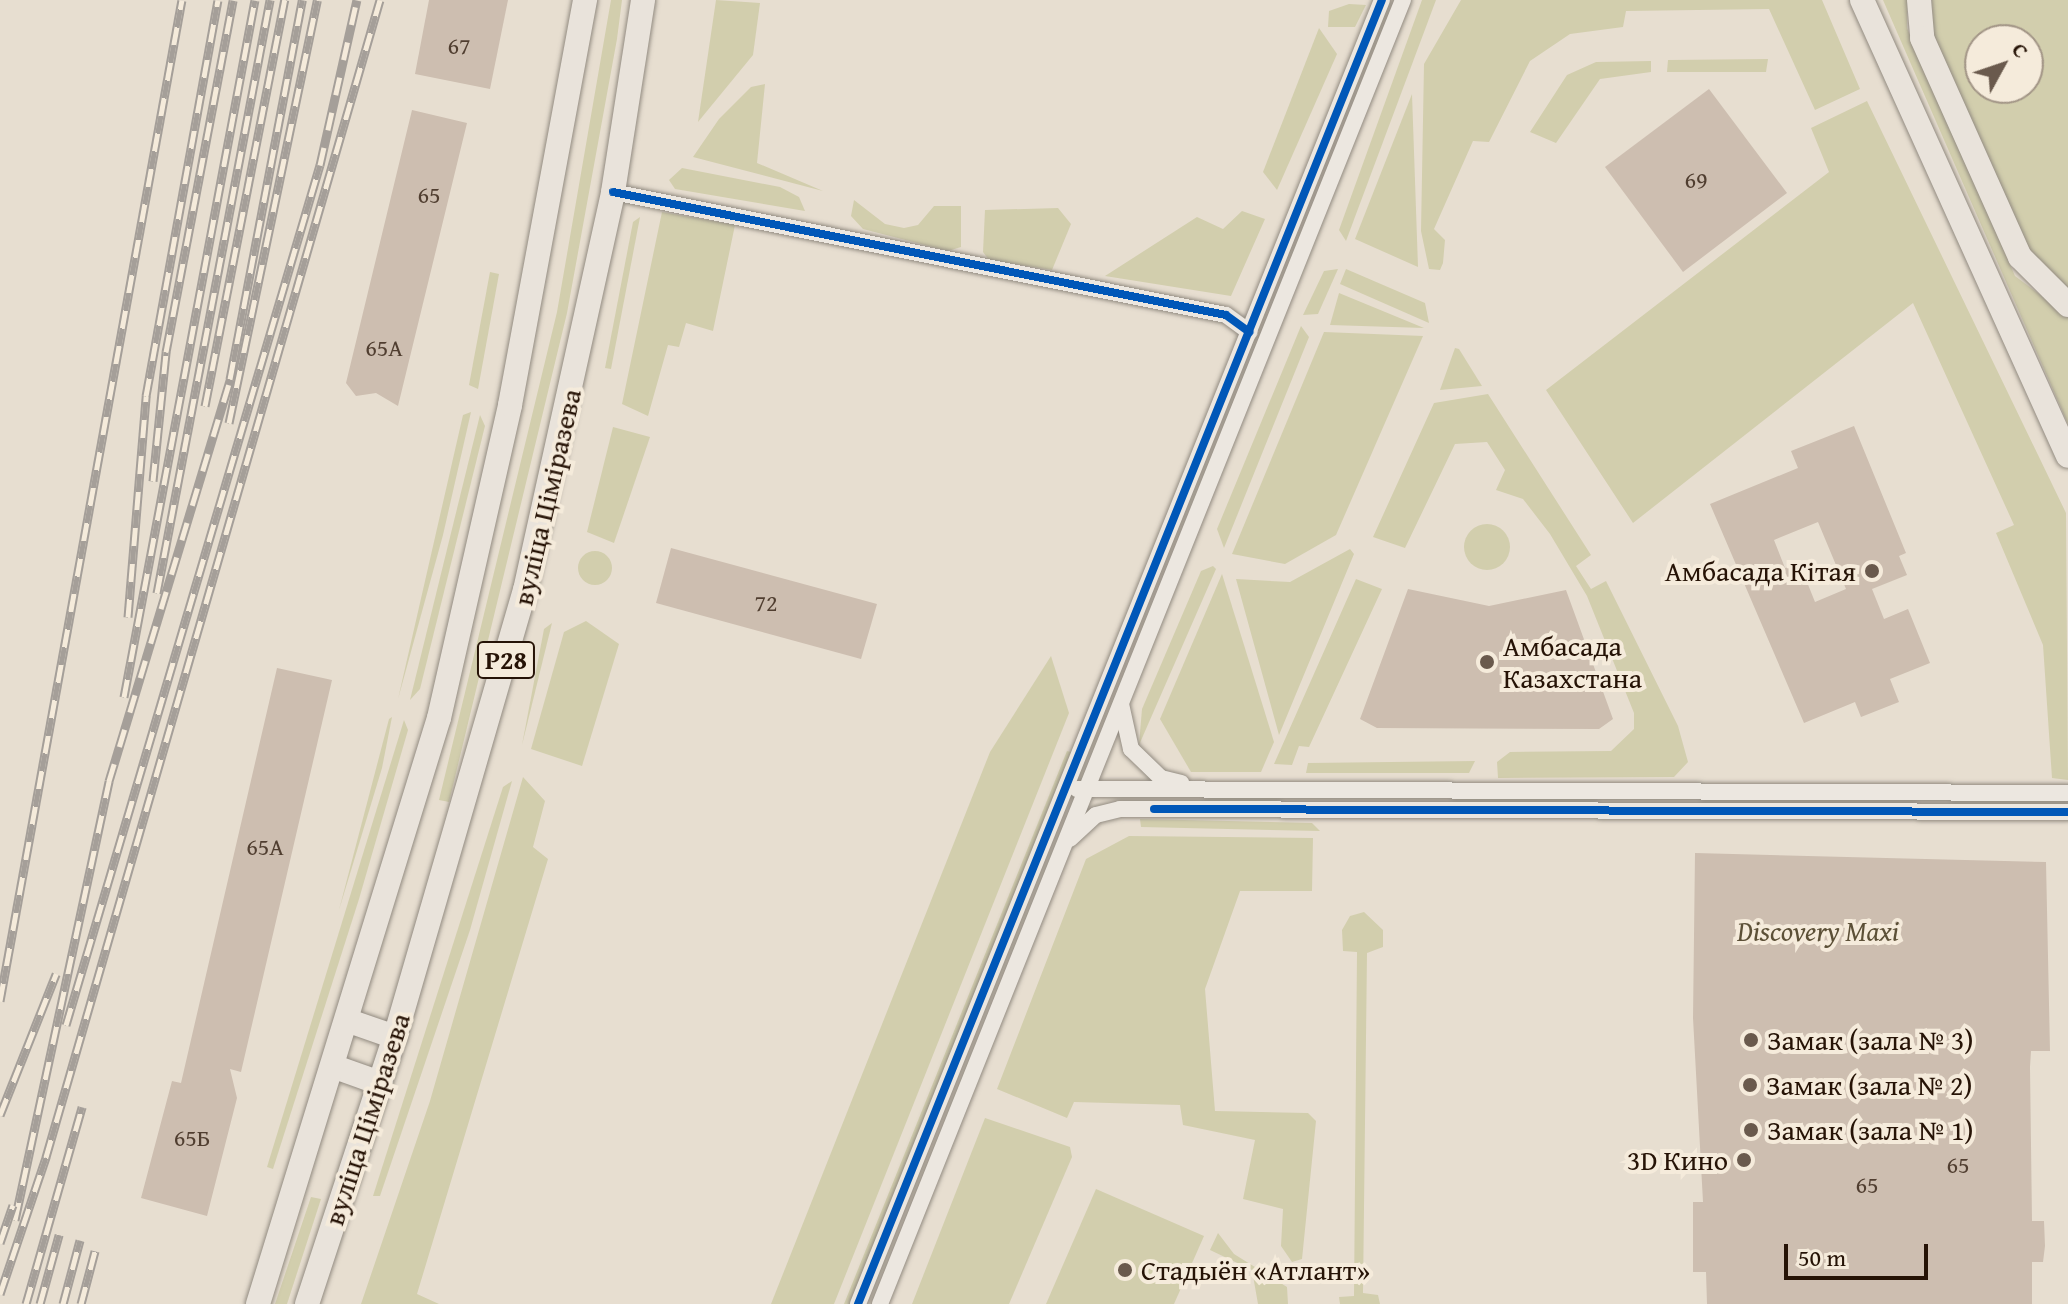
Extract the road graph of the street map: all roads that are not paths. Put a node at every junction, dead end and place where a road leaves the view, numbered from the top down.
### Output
1 (643, 0) edge
2 (1382, 0) edge
3 (1403, 0) edge
4 (1862, 0) edge
5 (1919, 0) edge
6 (583, 5) edge
7 (613, 192) junction
8 (2068, 305) edge
9 (1249, 332) junction
10 (2068, 456) edge
11 (1120, 700) junction
12 (1202, 788) junction
13 (1077, 793) junction
14 (2068, 793) edge
15 (1108, 810) junction
16 (2068, 812) edge
17 (1053, 868) junction
18 (349, 1021) junction
19 (395, 1037) junction
20 (335, 1067) junction
21 (380, 1083) junction
22 (258, 1304) edge
23 (307, 1304) edge
24 (858, 1304) edge
25 (880, 1304) edge

1 - 7 main road, вуліца Ціміразева / Р28
2 - 9 street
3 - 11 street
4 - 10 main road
5 - 8 main road
6 - 18 main road, вуліца Ціміразева / Р28
7 - 9 street
7 - 19 main road, вуліца Ціміразева / Р28
9 - 13 street
11 - 12 street
11 - 13 street
12 - 13 street
12 - 14 street
13 - 15 street
13 - 17 street
13 - 24 street
15 - 16 street
15 - 17 street
17 - 25 street
18 - 19 main road
18 - 20 main road, вуліца Ціміразева / Р28
19 - 21 main road, вуліца Ціміразева / Р28
20 - 21 main road
20 - 22 main road, вуліца Ціміразева / Р28
21 - 23 main road, вуліца Ціміразева / Р28

